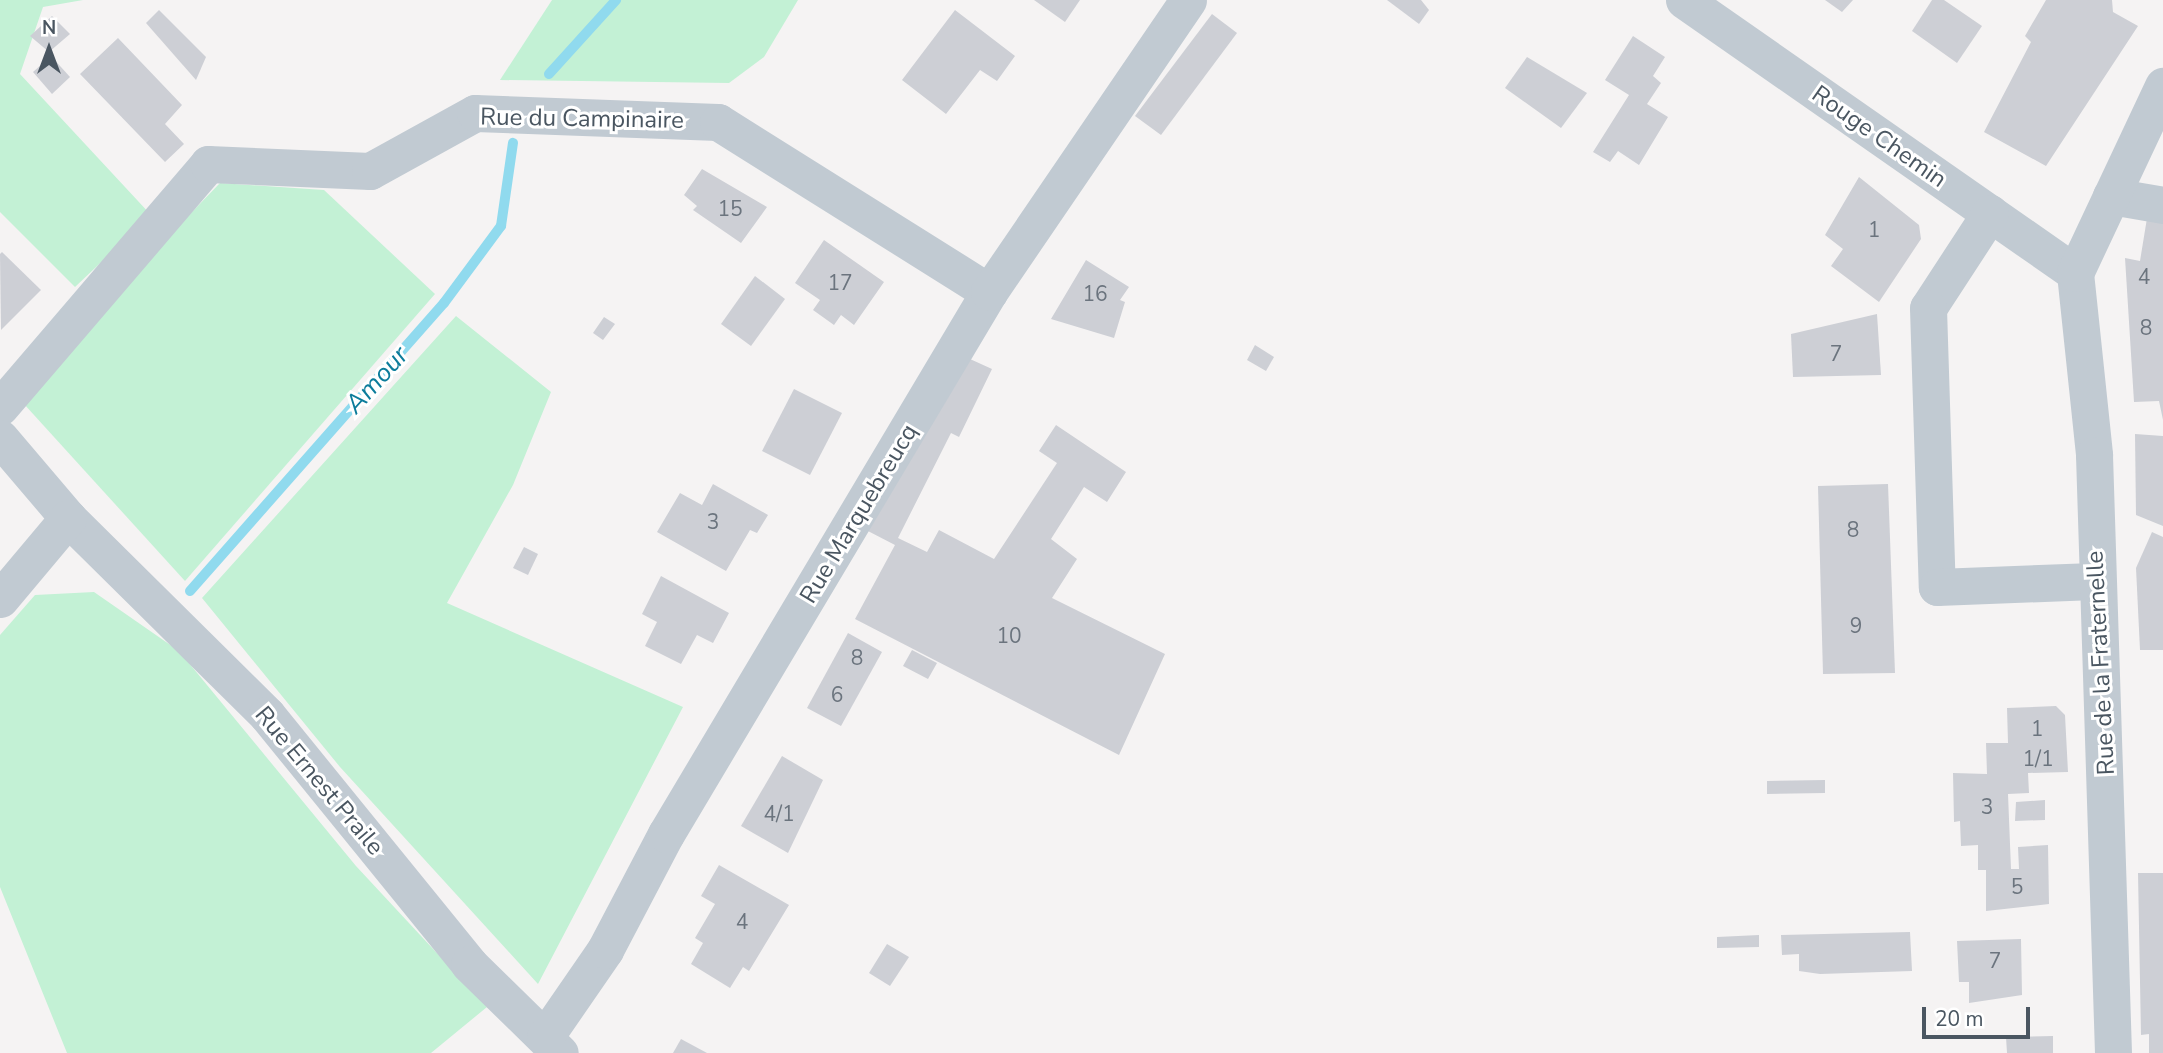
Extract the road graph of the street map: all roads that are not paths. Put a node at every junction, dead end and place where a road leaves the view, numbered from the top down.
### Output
1 (1188, 0) edge
2 (1684, 0) edge
3 (2163, 86) edge
4 (2111, 196) junction
5 (2163, 205) edge
6 (1990, 214) junction
7 (2075, 274) junction
8 (989, 292) junction
9 (0, 407) edge
10 (0, 438) edge
11 (68, 518) junction
12 (2094, 581) junction
13 (0, 599) edge
14 (552, 1045) edge
15 (2113, 1053) edge

1 - 8 street, Rue Marquebreucq
2 - 6 street, Rouge Chemin
3 - 4 street
4 - 5 street
4 - 7 street
6 - 7 street, Rouge Chemin
6 - 12 street
7 - 12 street, Rue de la Fraternelle
8 - 9 street, Rue du Campinaire
8 - 14 street, Rue Marquebreucq
10 - 11 street, Rue Ernest Praile
11 - 13 street
11 - 14 street, Rue Ernest Praile
12 - 15 street, Rue de la Fraternelle

